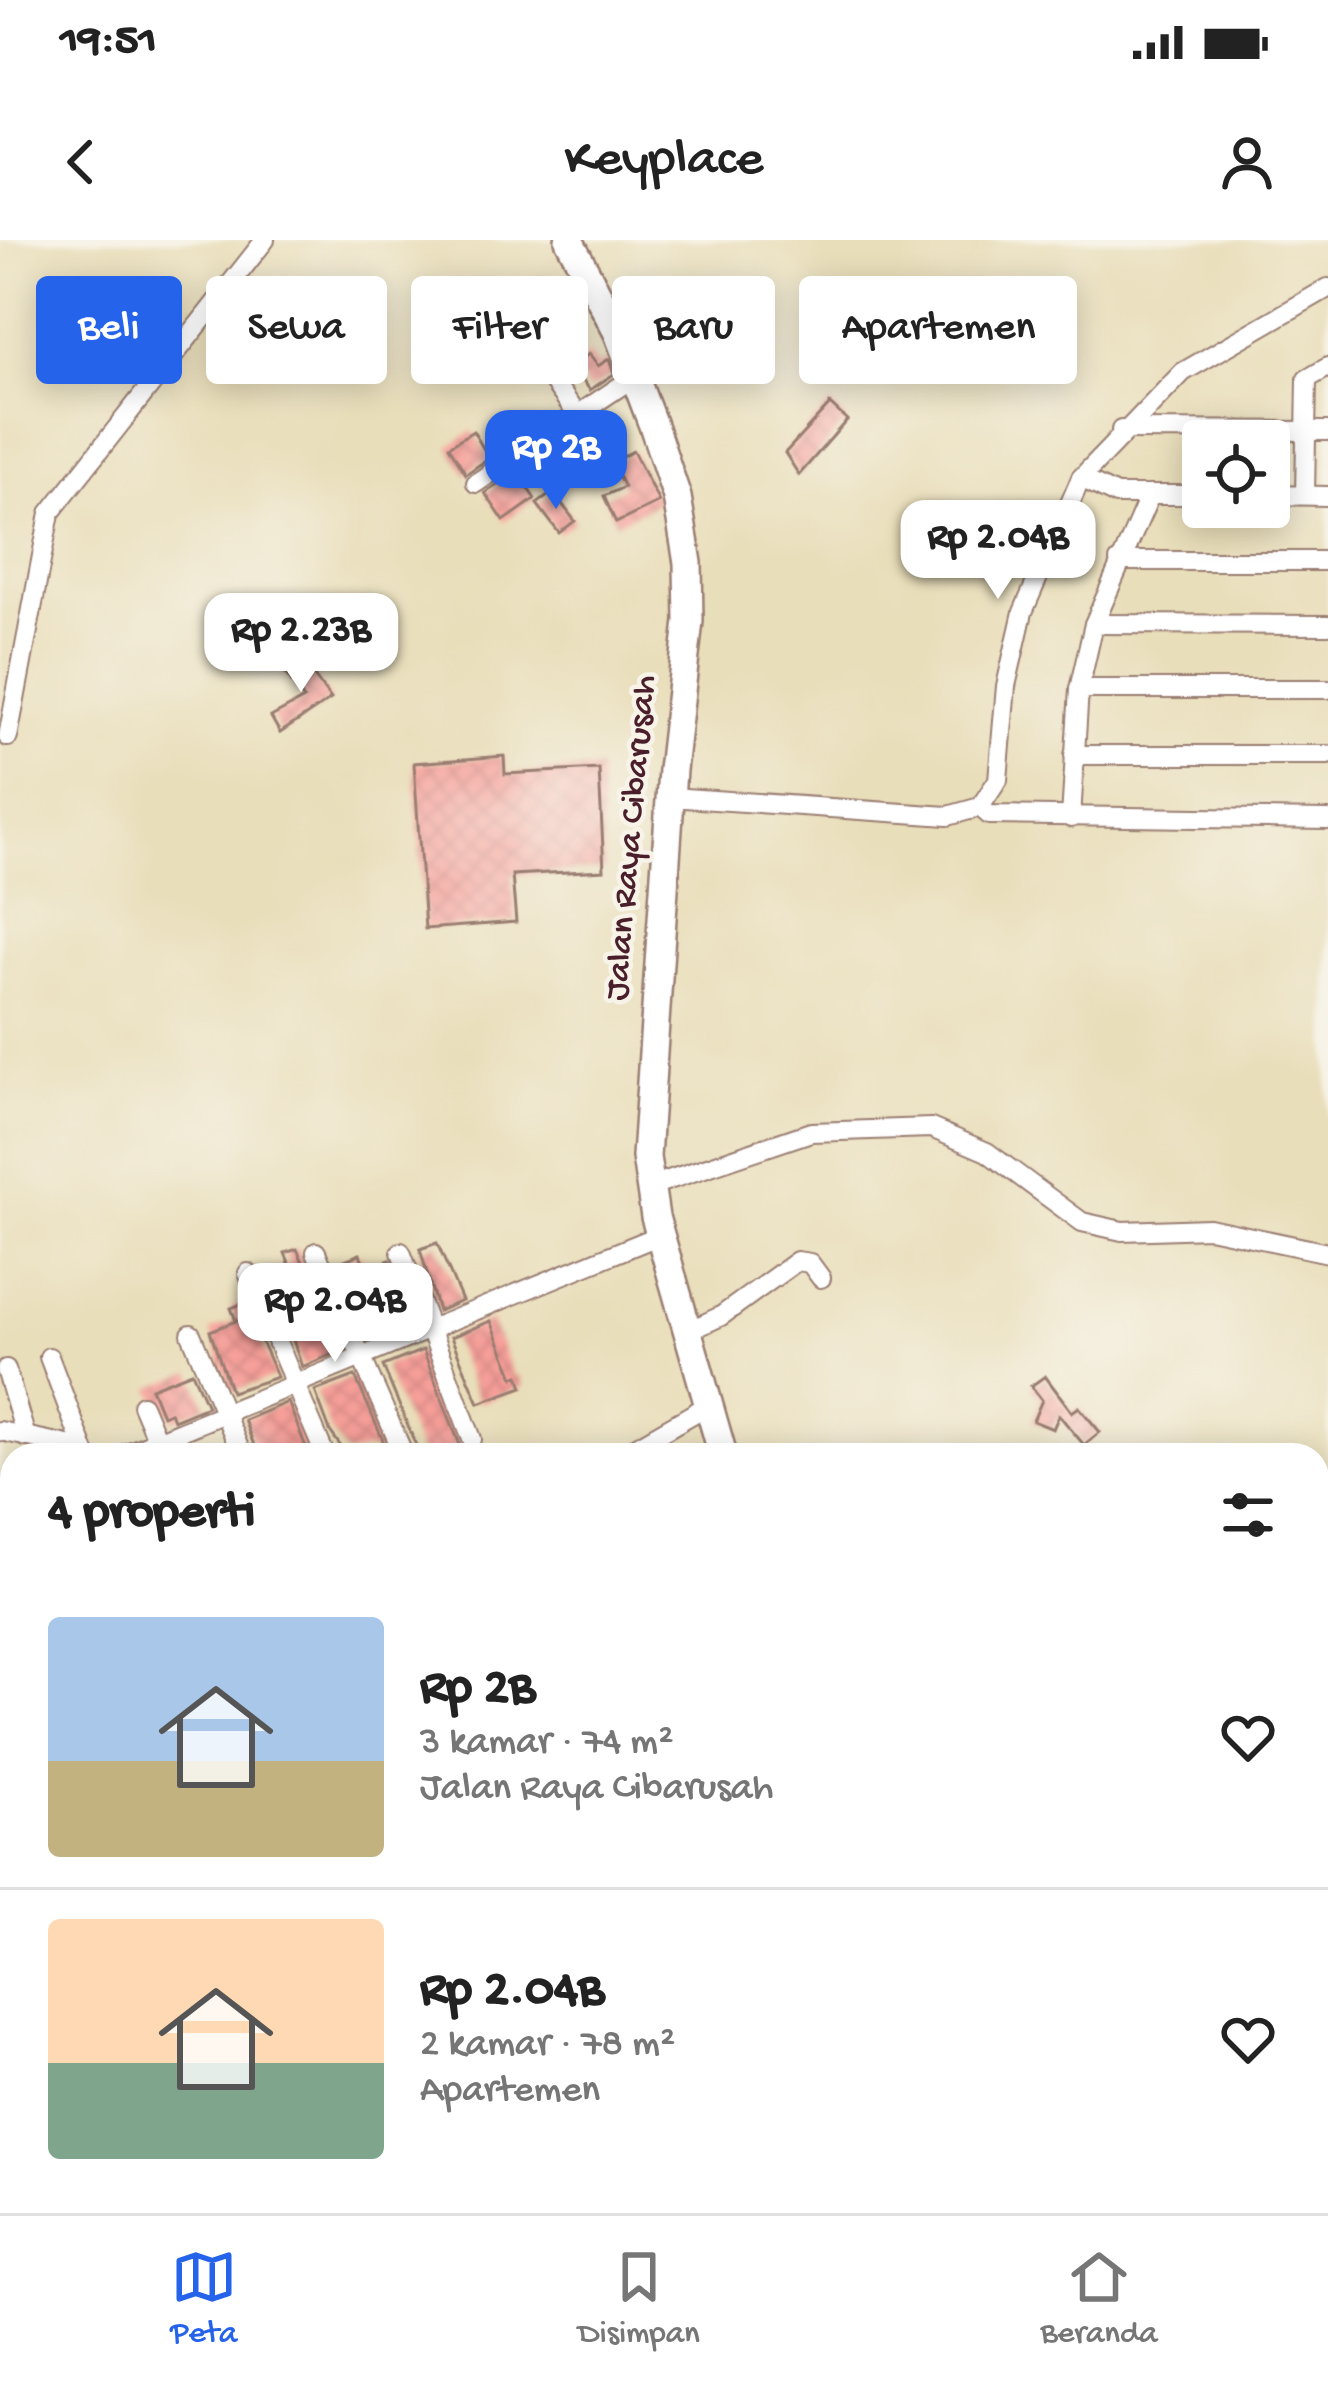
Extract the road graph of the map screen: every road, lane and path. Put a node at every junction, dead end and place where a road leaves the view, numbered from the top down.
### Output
1 (265, 240) edge
2 (569, 240) edge
3 (1328, 288) edge
4 (612, 320) edge
5 (1328, 367) edge
6 (555, 384) edge
7 (622, 384) edge
8 (637, 384) edge
9 (578, 414) junction
10 (1121, 430) junction
11 (1306, 431) junction
12 (1328, 431) edge
13 (1081, 478) junction
14 (476, 483) dead end
15 (1150, 495) junction
16 (1182, 495) edge
17 (1290, 495) edge
18 (1305, 495) junction
19 (1328, 496) edge
20 (1119, 561) junction
21 (1328, 561) edge
22 (1094, 625) junction
23 (1328, 625) edge
24 (1079, 689) junction
25 (1328, 689) edge
26 (8, 737) dead end
27 (1328, 754) edge
28 (1074, 755) junction
29 (670, 797) junction
30 (980, 807) junction
31 (1070, 818) junction
32 (1328, 820) edge
33 (648, 1187) junction
34 (660, 1235) junction
35 (316, 1252) dead end
36 (401, 1252) dead end
37 (1328, 1253) edge
38 (248, 1274) dead end
39 (821, 1277) dead end
40 (431, 1330) junction
41 (691, 1330) junction
42 (191, 1334) dead end
43 (49, 1357) dead end
44 (362, 1359) junction
45 (6, 1369) dead end
46 (296, 1387) junction
47 (710, 1404) junction
48 (142, 1405) dead end
49 (225, 1413) junction
50 (0, 1431) edge
51 (26, 1437) junction
52 (472, 1439) dead end
53 (51, 1443) edge
54 (81, 1443) edge
55 (158, 1443) edge
56 (169, 1443) edge
57 (237, 1443) edge
58 (320, 1443) edge
59 (399, 1443) edge
60 (642, 1443) edge
61 (720, 1443) edge

1 - 26 street
2 - 4 main road, Jalan Raya Cibarusah
3 - 10 street
5 - 11 street
6 - 9 street
7 - 9 street
8 - 29 main road, Jalan Raya Cibarusah
9 - 14 street
10 - 11 street
10 - 13 street
11 - 12 street
11 - 18 street
13 - 15 street
13 - 30 street
15 - 16 street
15 - 20 street
17 - 18 street
18 - 19 street
20 - 21 street
20 - 22 street
22 - 23 street
22 - 24 street
24 - 25 street
24 - 28 street
27 - 28 street
28 - 31 street
29 - 30 street
29 - 33 main road, Jalan Raya Cibarusah
30 - 31 street
31 - 32 street
33 - 34 main road, Jalan Raya Cibarusah
33 - 37 street
34 - 40 street
34 - 41 main road, Jalan Raya Cibarusah
35 - 44 street
36 - 40 street
38 - 46 street
39 - 41 street
40 - 44 street
40 - 52 street
41 - 47 main road, Jalan Raya Cibarusah
42 - 49 street
43 - 54 street
44 - 46 street
44 - 59 street
45 - 51 street
46 - 49 street
46 - 58 street
47 - 60 street
47 - 61 main road, Jalan Raya Cibarusah
48 - 55 street
49 - 56 street
49 - 57 street
50 - 51 street
51 - 53 street

